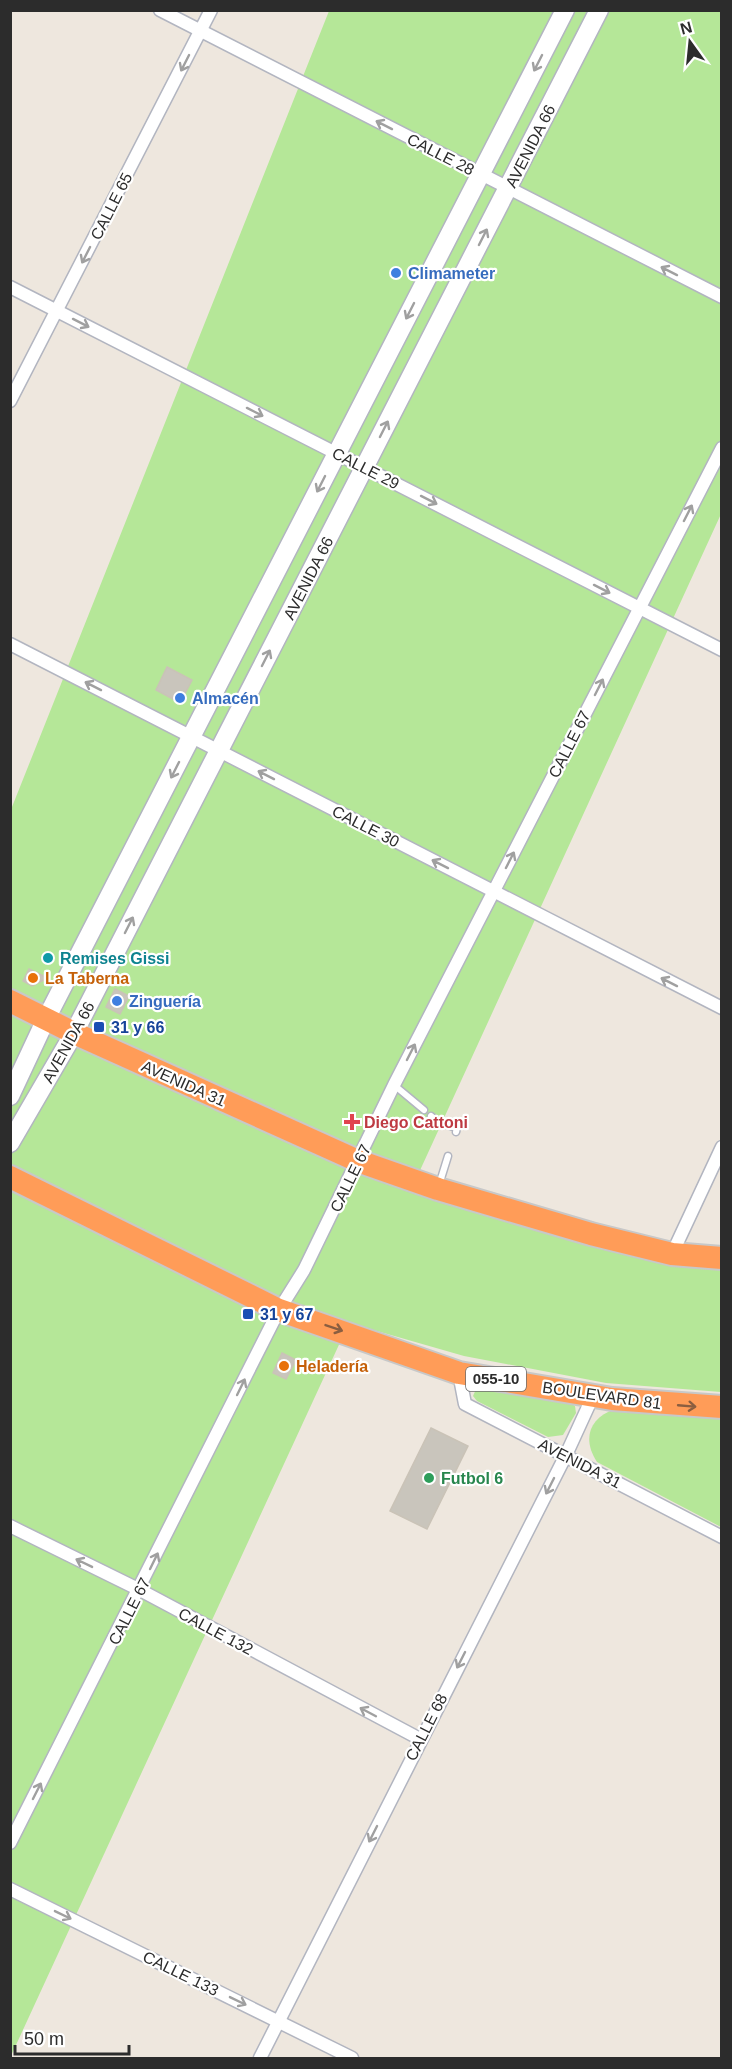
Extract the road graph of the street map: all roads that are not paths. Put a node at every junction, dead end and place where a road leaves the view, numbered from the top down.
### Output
1 (160, 10) edge
2 (211, 10) edge
3 (565, 10) edge
4 (599, 10) edge
5 (201, 31) junction
6 (481, 174) junction
7 (508, 188) junction
8 (10, 287) edge
9 (722, 297) edge
10 (57, 311) junction
11 (10, 401) edge
12 (722, 448) edge
13 (337, 454) junction
14 (364, 468) junction
15 (639, 608) junction
16 (10, 644) edge
17 (722, 650) edge
18 (191, 737) junction
19 (219, 751) junction
20 (494, 892) junction
21 (10, 1001) edge
22 (722, 1008) edge
23 (46, 1019) junction
24 (74, 1034) junction
25 (394, 1085) junction
26 (10, 1096) edge
27 (424, 1110) dead end
28 (431, 1116) dead end
29 (456, 1132) dead end
30 (10, 1143) edge
31 (722, 1147) edge
32 (448, 1156) dead end
33 (358, 1161) junction
34 (10, 1176) edge
35 (438, 1189) junction
36 (672, 1254) junction
37 (722, 1258) edge
38 (279, 1310) junction
39 (459, 1373) junction
40 (592, 1395) junction
41 (722, 1407) edge
42 (566, 1455) junction
43 (10, 1526) edge
44 (722, 1537) edge
45 (140, 1590) junction
46 (420, 1739) junction
47 (10, 1843) edge
48 (10, 1889) edge
49 (279, 2021) junction
50 (260, 2058) edge
51 (352, 2058) edge

1 - 5 street, CALLE 28
2 - 5 street, CALLE 65
3 -> 6 main road, AVENIDA 66
4 - 7 main road, AVENIDA 66
6 -> 5 street, CALLE 28
5 -> 10 street, CALLE 65
6 - 7 street, CALLE 28
6 -> 13 main road, AVENIDA 66
9 -> 7 street, CALLE 28
14 -> 7 main road, AVENIDA 66
8 - 10 street, CALLE 29
10 - 11 street, CALLE 65
10 -> 13 street, CALLE 29
15 -> 12 street, CALLE 67
13 - 14 street, CALLE 29
13 -> 18 main road, AVENIDA 66
14 -> 15 street, CALLE 29
19 -> 14 main road, AVENIDA 66
15 - 17 street, CALLE 29
20 -> 15 street, CALLE 67
18 -> 16 street, CALLE 30
18 - 19 street, CALLE 30
18 -> 23 main road, AVENIDA 66
20 -> 19 street, CALLE 30
24 -> 19 main road, AVENIDA 66
22 -> 20 street, CALLE 30
25 -> 20 street, CALLE 67
21 - 23 highway, AVENIDA 31
23 - 24 highway, AVENIDA 31
23 - 26 main road, AVENIDA 66
24 - 30 main road, AVENIDA 66
24 - 33 highway, AVENIDA 31
25 - 27 lane
25 - 33 street, CALLE 67
28 - 29 lane
31 - 36 street
32 - 35 lane
33 - 35 highway
33 - 38 street, CALLE 67
34 - 38 highway, 055-10
35 - 36 highway
36 - 37 highway
38 -> 39 highway, BOULEVARD 81 / 055-10
45 -> 38 street, CALLE 67
39 - 40 highway, BOULEVARD 81 / 055-10
39 - 42 street, AVENIDA 31
40 -> 41 highway, BOULEVARD 81 / 055-10
40 - 42 street, CALLE 68
42 - 44 street, AVENIDA 31
42 -> 46 street, CALLE 68
45 -> 43 street, CALLE 132
46 -> 45 street, CALLE 132
47 -> 45 street, CALLE 67
46 -> 49 street, CALLE 68
48 -> 49 street, CALLE 133
49 - 50 street, CALLE 68
49 - 51 street, CALLE 133

